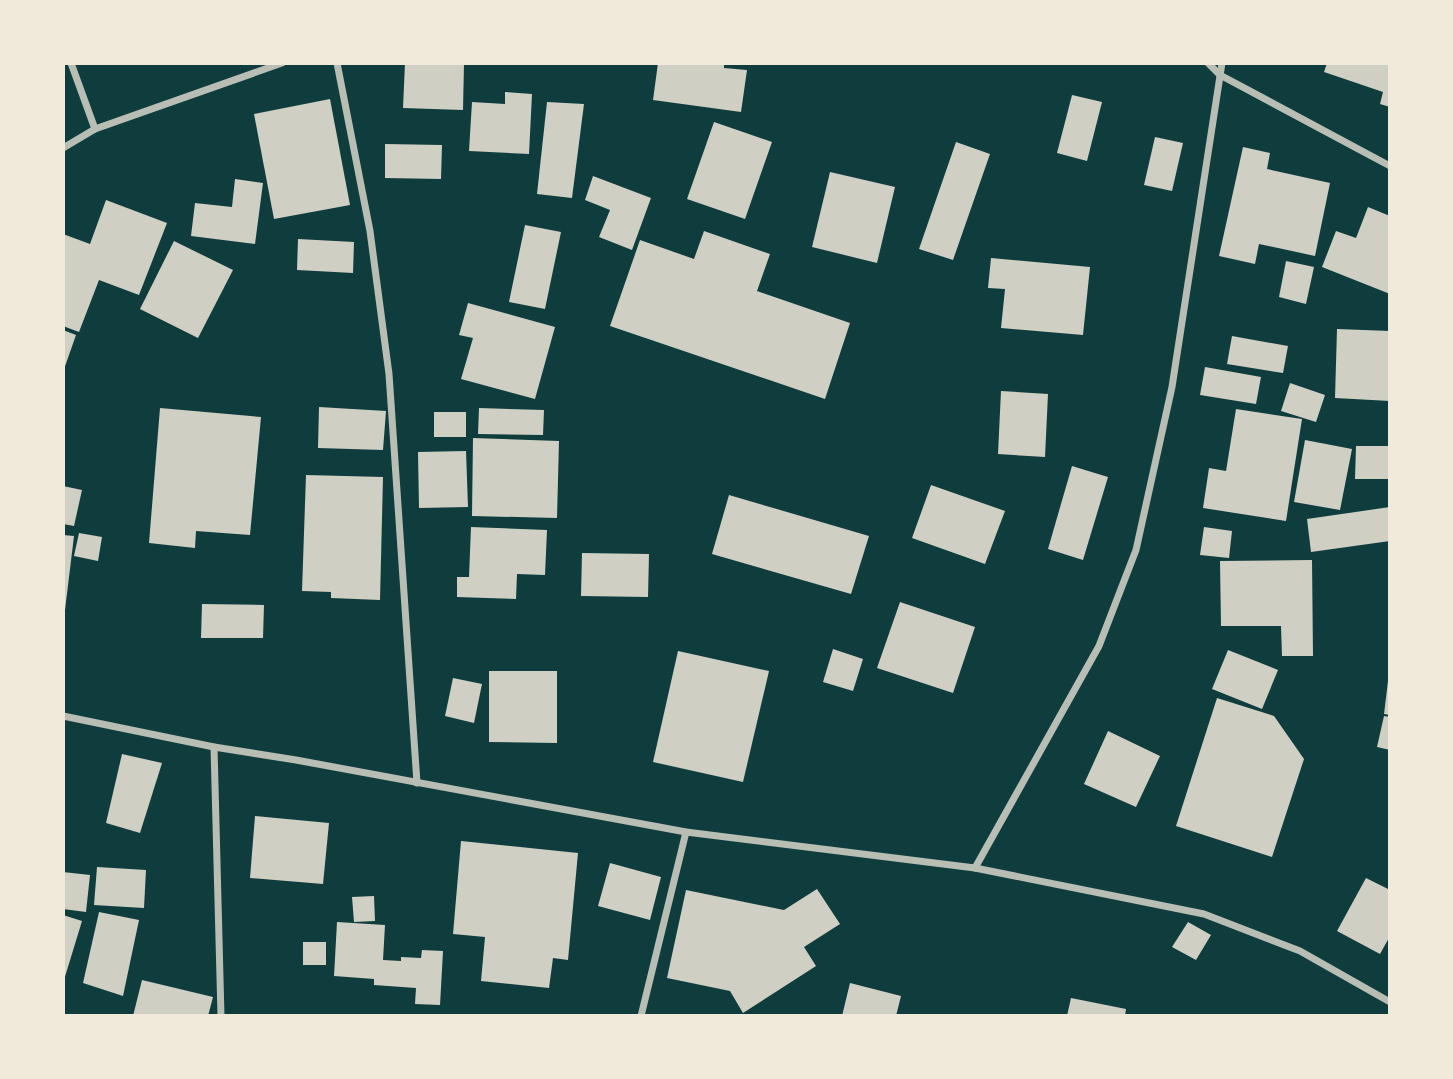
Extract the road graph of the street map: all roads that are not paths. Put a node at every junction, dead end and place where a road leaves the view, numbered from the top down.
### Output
1 (71, 63) edge
2 (282, 63) edge
3 (337, 63) edge
4 (1208, 63) edge
5 (1223, 63) edge
6 (1220, 75) junction
7 (95, 130) junction
8 (63, 148) edge
9 (1390, 166) edge
10 (63, 716) edge
11 (214, 747) junction
12 (417, 783) junction
13 (686, 832) junction
14 (975, 869) junction
15 (1390, 1002) edge
16 (220, 1016) edge
17 (640, 1016) edge

1 - 7 street
2 - 7 street
3 - 12 street
4 - 6 street
5 - 6 street
6 - 9 street
6 - 14 street
7 - 8 street
10 - 11 street
11 - 12 street
11 - 16 street
12 - 13 street
13 - 14 street
13 - 17 street
14 - 15 street

